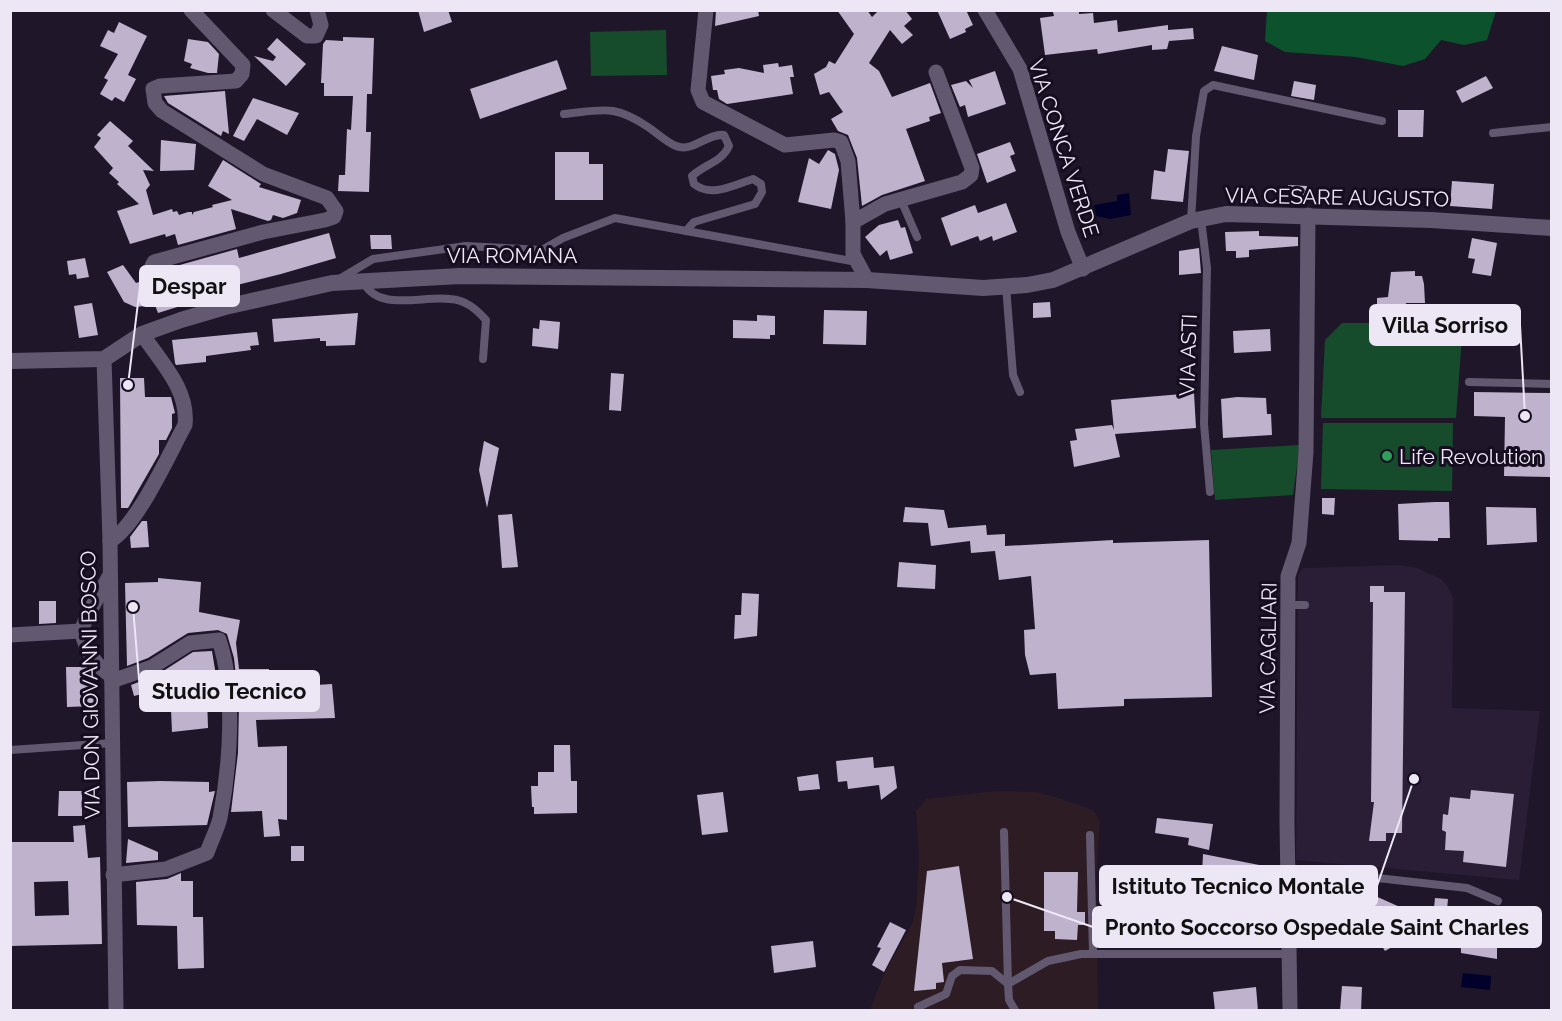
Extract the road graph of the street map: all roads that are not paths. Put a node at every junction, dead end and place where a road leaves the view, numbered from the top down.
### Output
1 (191, 10) edge
2 (273, 10) edge
3 (316, 10) edge
4 (706, 10) edge
5 (985, 10) edge
6 (936, 72) dead end
7 (564, 114) dead end
8 (1382, 121) dead end
9 (1551, 127) edge
10 (1493, 133) dead end
11 (901, 200) junction
12 (1308, 215) junction
13 (1196, 220) junction
14 (853, 222) junction
15 (1551, 228) edge
16 (686, 231) junction
17 (917, 237) dead end
18 (857, 262) junction
19 (1083, 269) junction
20 (867, 280) junction
21 (363, 281) junction
22 (332, 283) junction
23 (1027, 285) joint
24 (1006, 286) junction
25 (225, 307) junction
26 (142, 334) junction
27 (104, 359) junction
28 (483, 359) dead end
29 (10, 361) edge
30 (1469, 382) dead end
31 (1551, 384) edge
32 (1020, 392) dead end
33 (1210, 492) dead end
34 (110, 541) junction
35 (110, 575) junction
36 (1288, 605) junction
37 (1305, 605) dead end
38 (81, 631) junction
39 (10, 635) edge
40 (112, 678) junction
41 (113, 743) junction
42 (10, 750) edge
43 (1004, 832) dead end
44 (1090, 835) dead end
45 (1288, 868) junction
46 (113, 875) junction
47 (1498, 901) dead end
48 (1093, 952) junction
49 (1288, 954) junction
50 (1008, 984) junction
51 (918, 1007) dead end
52 (116, 1011) edge
53 (1016, 1011) edge
54 (1290, 1011) edge

1 - 25 street
2 - 3 street
4 - 14 street
5 - 19 street, VIA CONCA VERDE
6 - 11 street
7 - 16 lane
8 - 13 lane, VIA ASTI
9 - 10 lane
11 - 14 street
11 - 17 lane
12 - 13 street, VIA CESARE AUGUSTO
12 - 15 street, VIA CESARE AUGUSTO
12 - 36 street, VIA CAGLIARI
13 - 19 street, VIA CESARE AUGUSTO
13 - 33 lane, VIA ASTI
14 - 18 street
16 - 18 lane
16 - 22 lane
18 - 20 street
19 - 23 street, VIA CESARE AUGUSTO
20 - 21 street, VIA ROMANA
20 - 24 street, VIA ROMANA
21 - 22 street, VIA ROMANA
21 - 28 lane
22 - 25 street, VIA ROMANA
23 - 24 street, VIA ROMANA
24 - 32 lane
25 - 26 street, VIA ROMANA
26 - 27 street, VIA ROMANA
26 - 34 street
27 - 29 street
27 - 34 street, VIA DON GIOVANNI BOSCO
30 - 31 lane
34 - 35 street, VIA DON GIOVANNI BOSCO
35 - 38 street
35 - 40 street, VIA DON GIOVANNI BOSCO
36 - 37 lane
36 - 45 street, VIA CAGLIARI
38 - 39 street
38 - 40 street
40 - 41 street, VIA DON GIOVANNI BOSCO
40 - 46 street
41 - 42 lane
41 - 46 street, VIA DON GIOVANNI BOSCO
43 - 50 lane
44 - 48 lane
45 - 47 lane
45 - 49 street, VIA CAGLIARI
46 - 52 street, VIA DON GIOVANNI BOSCO
48 - 49 lane
48 - 50 lane
49 - 54 street, VIA CAGLIARI
50 - 51 lane
50 - 53 lane

